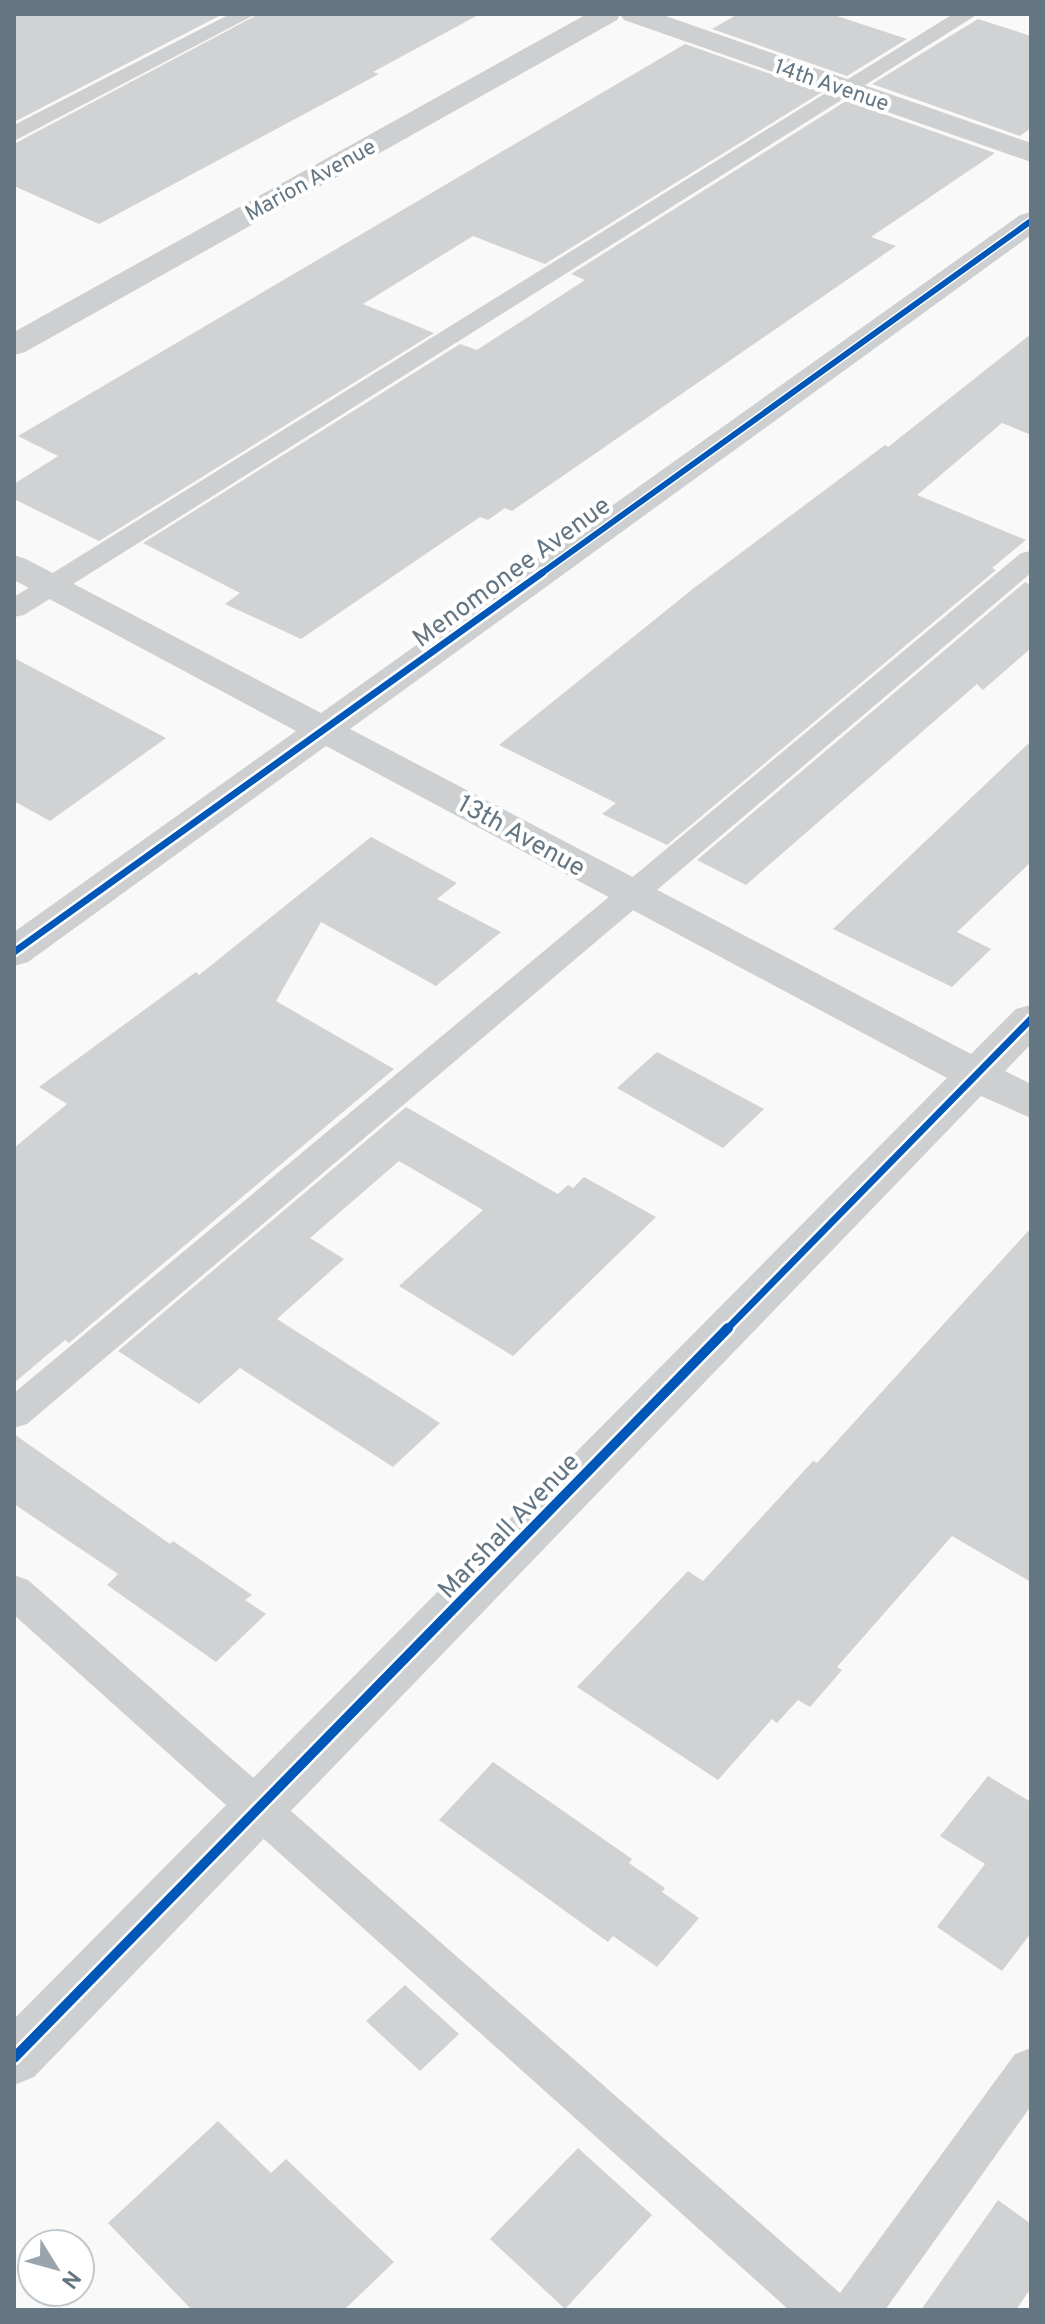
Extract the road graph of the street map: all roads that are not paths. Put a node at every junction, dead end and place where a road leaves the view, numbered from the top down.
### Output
1 (246, 14) edge
2 (607, 14) edge
3 (634, 14) edge
4 (968, 14) edge
5 (849, 91) junction
6 (14, 134) edge
7 (1031, 153) edge
8 (1031, 221) edge
9 (14, 345) edge
10 (1031, 559) edge
11 (14, 566) edge
12 (51, 585) junction
13 (14, 609) edge
14 (326, 729) junction
15 (630, 895) junction
16 (14, 952) edge
17 (1031, 1019) edge
18 (976, 1075) junction
19 (1031, 1103) edge
20 (14, 1414) edge
21 (14, 1591) edge
22 (260, 1807) junction
23 (14, 2058) edge
24 (1031, 2069) edge
25 (824, 2310) edge
26 (857, 2310) edge

1 - 6 lane
2 - 9 street, Marion Avenue
3 - 5 street, 14th Avenue
4 - 5 lane
5 - 7 street, 14th Avenue
5 - 12 lane
8 - 14 street, Menomonee Avenue
10 - 15 lane
11 - 12 street, 13th Avenue
12 - 13 lane
12 - 14 street, 13th Avenue
14 - 15 street, 13th Avenue
14 - 16 street, Menomonee Avenue
15 - 18 street, 13th Avenue
15 - 20 lane
17 - 18 street, Marshall Avenue
18 - 19 street, 13th Avenue
18 - 22 street, Marshall Avenue
21 - 22 lane
22 - 23 street, Marshall Avenue
22 - 25 lane
24 - 26 lane

